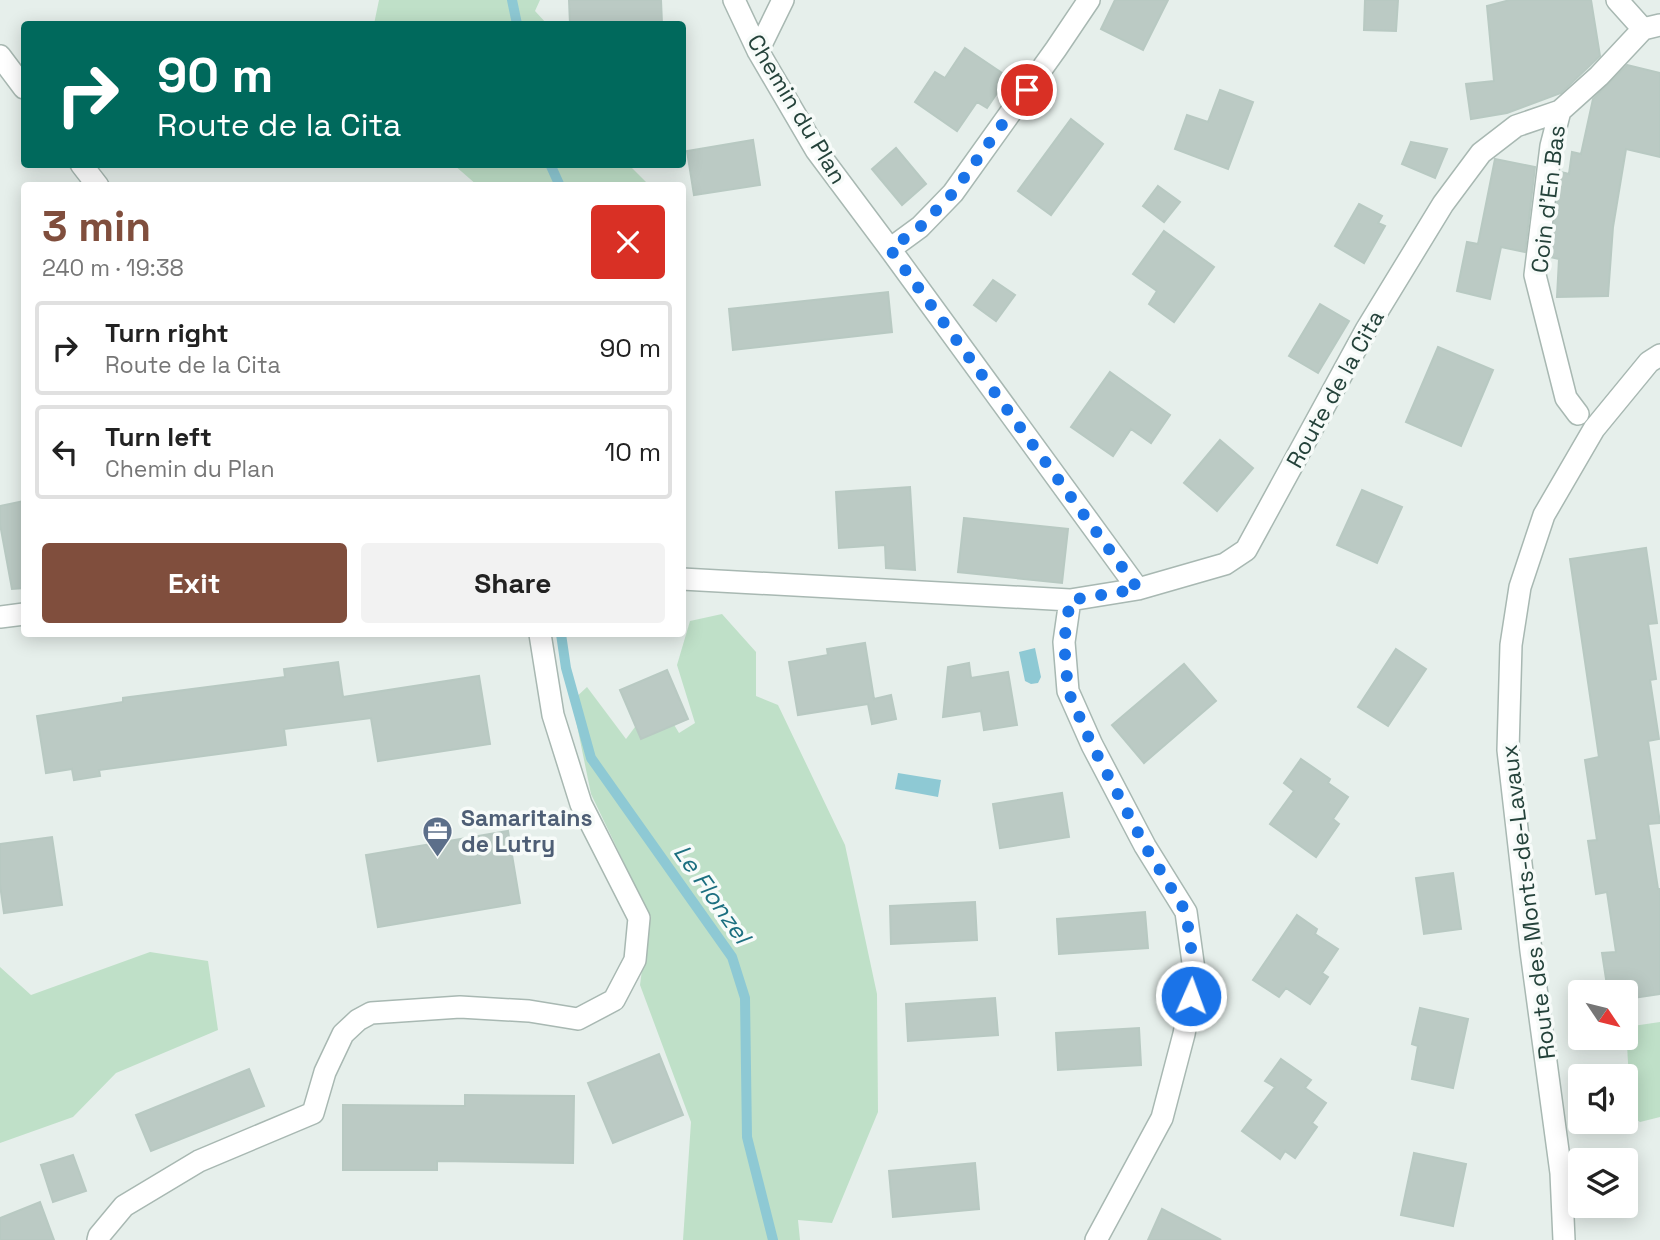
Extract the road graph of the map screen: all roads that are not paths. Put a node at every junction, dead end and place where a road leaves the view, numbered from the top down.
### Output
1 (734, 0) edge
2 (783, 0) edge
3 (1089, 0) edge
4 (1617, 0) edge
5 (1651, 27) edge
6 (758, 51) junction
7 (0, 56) edge
8 (21, 84) edge
9 (1560, 111) junction
10 (890, 249) junction
11 (1656, 364) edge
12 (1578, 414) dead end
13 (686, 579) edge
14 (1138, 589) junction
15 (1070, 600) junction
16 (21, 614) edge
17 (0, 617) edge
18 (540, 637) edge
19 (98, 1240) edge
20 (1096, 1240) edge
21 (1564, 1240) edge

1 - 6 street, Chemin du Plan
2 - 6 street
3 - 10 street
4 - 5 street
5 - 9 street, Coin d'En Bas
6 - 10 street, Chemin du Plan
7 - 8 street
9 - 12 street, Coin d'En Bas
9 - 14 street, Route de la Cita
10 - 14 street, Chemin du Plan
11 - 21 street, Route des Monts-de-Lavaux
13 - 15 street, Route de la Cita
14 - 15 street, Route de la Cita
15 - 20 street
16 - 17 street
18 - 19 street

